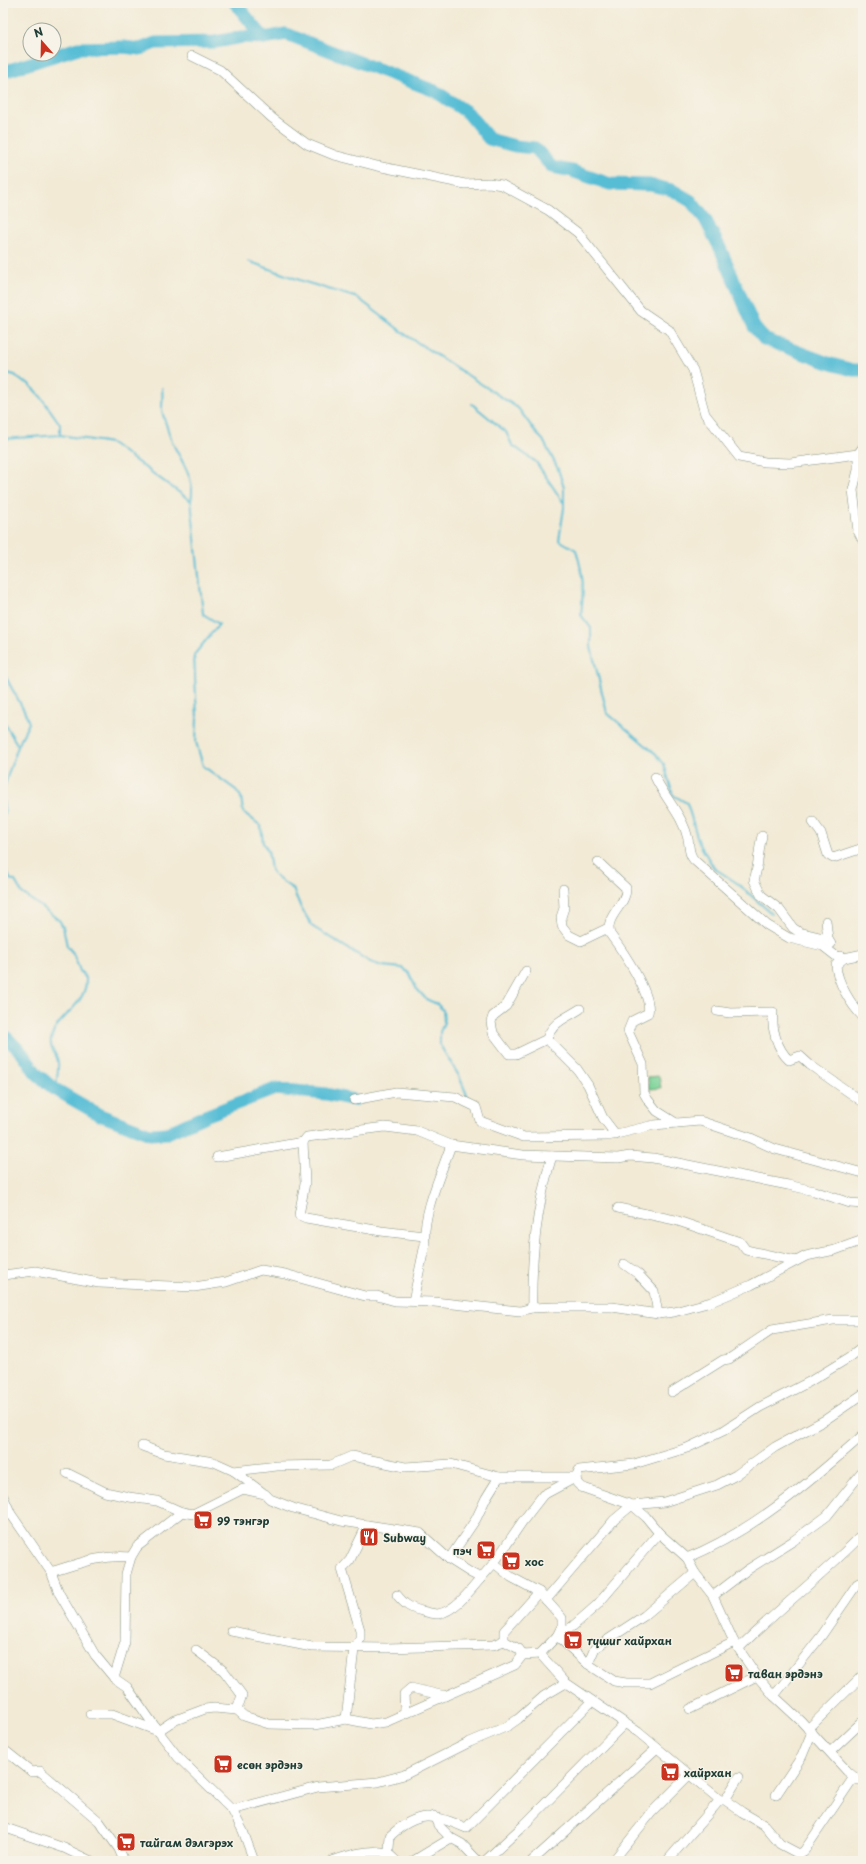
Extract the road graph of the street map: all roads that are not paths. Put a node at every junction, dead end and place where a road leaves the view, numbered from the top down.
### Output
1 (192, 56) dead end
2 (860, 451) edge
3 (863, 541) edge
4 (656, 778) dead end
5 (813, 822) dead end
6 (762, 836) dead end
7 (863, 848) edge
8 (598, 862) dead end
9 (563, 889) dead end
10 (826, 920) dead end
11 (608, 928) junction
12 (828, 940) junction
13 (863, 954) edge
14 (842, 959) junction
15 (526, 972) dead end
16 (580, 1009) dead end
17 (717, 1011) dead end
18 (863, 1017) edge
19 (547, 1039) junction
20 (354, 1100) dead end
21 (863, 1102) edge
22 (676, 1123) junction
23 (616, 1135) junction
24 (302, 1142) junction
25 (451, 1145) junction
26 (552, 1156) junction
27 (217, 1158) dead end
28 (863, 1173) edge
29 (863, 1204) edge
30 (618, 1208) dead end
31 (424, 1236) junction
32 (863, 1240) edge
33 (796, 1262) junction
34 (624, 1264) dead end
35 (3, 1275) edge
36 (413, 1301) junction
37 (532, 1308) junction
38 (658, 1314) junction
39 (863, 1320) edge
40 (863, 1347) edge
41 (672, 1392) dead end
42 (863, 1394) edge
43 (863, 1434) edge
44 (142, 1446) dead end
45 (863, 1471) edge
46 (234, 1472) junction
47 (67, 1473) dead end
48 (499, 1477) junction
49 (576, 1477) junction
50 (265, 1494) junction
51 (3, 1496) edge
52 (632, 1505) junction
53 (182, 1512) junction
54 (367, 1525) junction
55 (659, 1533) junction
56 (863, 1534) edge
57 (131, 1557) junction
58 (449, 1558) junction
59 (686, 1558) junction
60 (494, 1563) junction
61 (51, 1572) junction
62 (695, 1572) junction
63 (480, 1578) junction
64 (863, 1581) edge
65 (539, 1592) junction
66 (397, 1595) dead end
67 (713, 1596) junction
68 (546, 1600) junction
69 (231, 1631) dead end
70 (557, 1636) junction
71 (504, 1641) junction
72 (737, 1645) junction
73 (355, 1646) junction
74 (196, 1650) dead end
75 (540, 1654) junction
76 (523, 1655) junction
77 (588, 1664) junction
78 (863, 1675) edge
79 (757, 1676) junction
80 (114, 1678) junction
81 (566, 1683) junction
82 (445, 1696) junction
83 (774, 1696) junction
84 (592, 1701) junction
85 (690, 1709) dead end
86 (237, 1710) junction
87 (405, 1713) junction
88 (90, 1714) dead end
89 (346, 1719) junction
90 (863, 1721) edge
91 (624, 1724) junction
92 (158, 1731) junction
93 (810, 1731) junction
94 (657, 1748) junction
95 (3, 1749) edge
96 (831, 1751) junction
97 (689, 1775) junction
98 (739, 1777) dead end
99 (861, 1780) edge
100 (776, 1795) dead end
101 (722, 1800) junction
102 (232, 1810) junction
103 (434, 1816) junction
104 (3, 1827) edge
105 (466, 1828) junction
106 (451, 1838) junction
107 (462, 1844) junction
108 (388, 1857) edge
109 (796, 1858) edge
110 (91, 1861) edge
111 (124, 1861) edge
112 (254, 1861) edge
113 (332, 1861) edge
114 (396, 1861) edge
115 (413, 1861) edge
116 (478, 1861) edge
117 (485, 1861) edge
118 (532, 1861) edge
119 (613, 1861) edge
120 (667, 1861) edge

1 - 2 street
2 - 3 street
4 - 14 street
5 - 7 street
6 - 12 street
8 - 11 street
9 - 11 street
10 - 12 street
11 - 22 street
12 - 14 street
13 - 14 street
14 - 18 street
15 - 19 street
16 - 19 street
17 - 21 street
19 - 23 street
20 - 23 street
22 - 23 street
22 - 28 street
24 - 25 street
24 - 27 street
24 - 31 street
25 - 26 street
25 - 31 street
26 - 29 street
26 - 37 street
30 - 33 street
31 - 36 street
32 - 33 street
33 - 38 street
34 - 38 street
35 - 36 street
36 - 37 street
37 - 38 street
39 - 41 street
40 - 49 street
42 - 52 street
43 - 59 street
44 - 46 street
45 - 67 street
46 - 48 street
46 - 50 street
47 - 53 street
48 - 49 street
48 - 58 street
49 - 52 street
49 - 60 street
50 - 53 street
50 - 54 street
51 - 61 street
52 - 55 street
52 - 68 street
53 - 57 street
54 - 58 street
54 - 73 street
55 - 59 street
55 - 70 street
56 - 72 street
57 - 61 street
57 - 80 street
58 - 63 street
59 - 62 street
60 - 63 street
60 - 65 street
61 - 80 street
62 - 67 street
62 - 77 street
63 - 66 street
64 - 83 street
65 - 68 street
65 - 71 street
67 - 72 street
68 - 70 street
69 - 73 street
70 - 75 street
70 - 77 street
71 - 73 street
71 - 76 street
72 - 77 street
72 - 79 street
73 - 89 street
74 - 86 street
75 - 76 street
75 - 81 street
76 - 82 street
78 - 93 street
79 - 83 street
79 - 85 street
80 - 92 street
81 - 84 street
81 - 102 street
82 - 87 street
82 - 87 street
83 - 93 street
84 - 91 street
84 - 105 street
86 - 89 street
86 - 92 street
87 - 89 street
88 - 92 street
90 - 96 street
91 - 94 street
91 - 117 street
92 - 102 street
93 - 96 street
93 - 100 street
94 - 97 street
94 - 118 street
95 - 111 street
96 - 99 street
97 - 101 street
97 - 119 street
98 - 101 street
99 - 109 street
101 - 109 street
101 - 120 street
102 - 112 street
103 - 105 street
103 - 106 street
103 - 108 street
104 - 110 street
105 - 107 street
106 - 107 street
106 - 115 street
107 - 116 street
108 - 113 street
108 - 114 street

